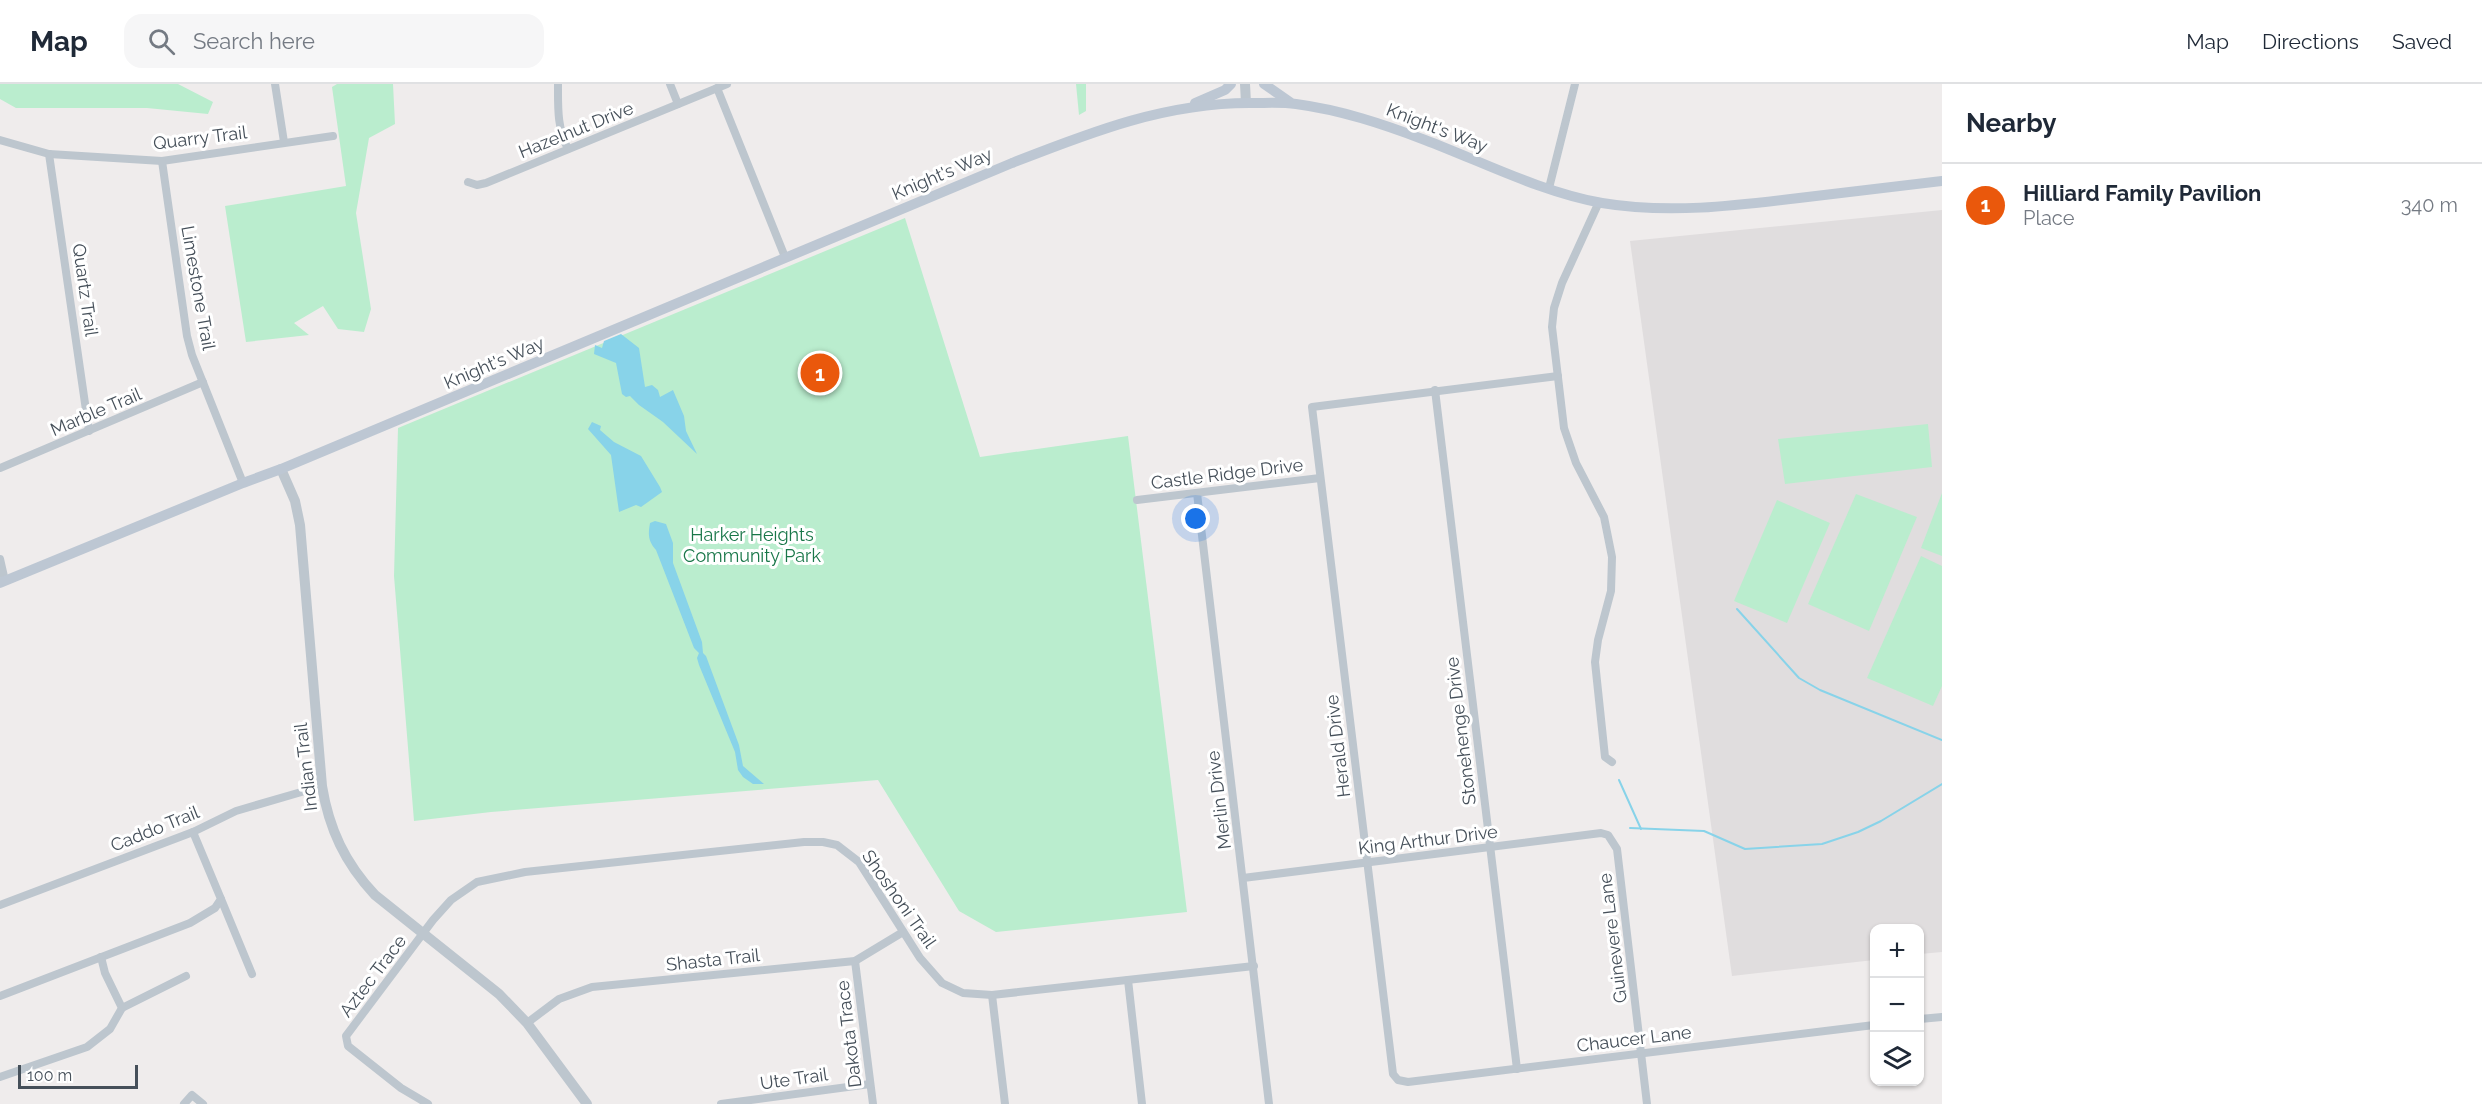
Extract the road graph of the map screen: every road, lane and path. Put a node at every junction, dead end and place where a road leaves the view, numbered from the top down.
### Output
1 (275, 84) edge
2 (558, 84) edge
3 (670, 84) edge
4 (727, 84) edge
5 (1231, 84) edge
6 (1245, 84) edge
7 (1264, 84) edge
8 (1575, 84) edge
9 (717, 88) junction
10 (1246, 103) junction
11 (678, 104) junction
12 (1293, 104) junction
13 (1188, 106) junction
14 (333, 136) dead end
15 (0, 140) edge
16 (284, 142) junction
17 (568, 149) junction
18 (49, 154) junction
19 (162, 161) junction
20 (1942, 181) edge
21 (468, 182) dead end
22 (1549, 188) junction
23 (1599, 202) junction
24 (785, 257) junction
25 (1558, 376) junction
26 (203, 382) junction
27 (1435, 390) junction
28 (88, 431) junction
29 (0, 468) edge
30 (281, 469) junction
31 (1320, 478) junction
32 (243, 483) junction
33 (1197, 493) junction
34 (1137, 501) dead end
35 (0, 559) edge
36 (2, 582) edge
37 (1612, 762) dead end
38 (322, 786) junction
39 (193, 832) junction
40 (1614, 841) joint
41 (1490, 848) junction
42 (1367, 862) junction
43 (1243, 878) junction
44 (220, 899) junction
45 (0, 905) edge
46 (903, 932) junction
47 (424, 933) junction
48 (101, 957) junction
49 (855, 961) junction
50 (1254, 966) junction
51 (252, 974) dead end
52 (186, 976) dead end
53 (1128, 980) junction
54 (992, 995) junction
55 (0, 996) edge
56 (122, 1008) junction
57 (1942, 1017) edge
58 (1924, 1019) edge
59 (527, 1023) junction
60 (1870, 1026) edge
61 (1642, 1053) junction
62 (1517, 1069) junction
63 (0, 1077) edge
64 (1398, 1080) joint
65 (870, 1084) junction
66 (184, 1104) edge
67 (203, 1104) edge
68 (428, 1104) edge
69 (587, 1104) edge
70 (721, 1104) edge
71 (873, 1104) edge
72 (1005, 1104) edge
73 (1142, 1104) edge
74 (1269, 1104) edge
75 (1647, 1104) edge

1 - 16 street
2 - 17 street
3 - 11 street
4 - 9 street, Hazelnut Drive
5 - 13 main road
6 - 10 street
7 - 12 main road
8 - 22 street
9 - 11 street, Hazelnut Drive
9 - 24 street
10 - 12 main road, Knight's Way
10 - 13 main road, Knight's Way
11 - 17 street, Hazelnut Drive
12 - 22 main road, Knight's Way
13 - 24 main road, Knight's Way
14 - 16 street, Quarry Trail
15 - 18 street, Quarry Trail
16 - 19 street, Quarry Trail
17 - 21 street, Hazelnut Drive
18 - 19 street, Quarry Trail
18 - 28 street, Quartz Trail
19 - 26 street, Limestone Trail
20 - 23 main road, Knight's Way
22 - 23 main road, Knight's Way
23 - 25 street
24 - 30 main road, Knight's Way
25 - 27 street
25 - 37 street
26 - 28 street, Marble Trail
26 - 32 street, Limestone Trail
27 - 31 street, Herald Drive
27 - 41 street, Stonehenge Drive
28 - 29 street, Marble Trail
30 - 32 main road, Knight's Way
30 - 38 street, Indian Trail
31 - 33 street, Castle Ridge Drive
31 - 42 street, Herald Drive
32 - 36 main road, Knight's Way
33 - 34 street, Castle Ridge Drive
33 - 43 street, Merlin Drive
35 - 36 street
38 - 39 street, Caddo Trail
38 - 47 street, Indian Trail
39 - 44 street
39 - 45 street, Caddo Trail
40 - 41 street, King Arthur Drive
40 - 61 street, Guinevere Lane
41 - 42 street, King Arthur Drive
41 - 62 street, Stonehenge Drive
42 - 43 street, King Arthur Drive
42 - 64 street, Herald Drive
43 - 50 street, Merlin Drive
44 - 48 street
44 - 51 street
46 - 47 street, Shoshoni Trail
46 - 49 street, Shasta Trail
46 - 54 street, Shoshoni Trail
47 - 59 street, Indian Trail
47 - 68 street, Aztec Trace
48 - 55 street
48 - 56 street
49 - 59 street, Shasta Trail
49 - 65 street, Dakota Trace
50 - 53 street, Shoshoni Trail
50 - 74 street, Merlin Drive
52 - 56 street
53 - 54 street, Shoshoni Trail
53 - 73 street
54 - 72 street
56 - 63 street
57 - 58 street
59 - 69 street, Indian Trail
60 - 61 street, Chaucer Lane
61 - 62 street, Chaucer Lane
61 - 75 street, Guinevere Lane
62 - 64 street, Chaucer Lane
65 - 70 street, Ute Trail
65 - 71 street, Dakota Trace
66 - 67 street

